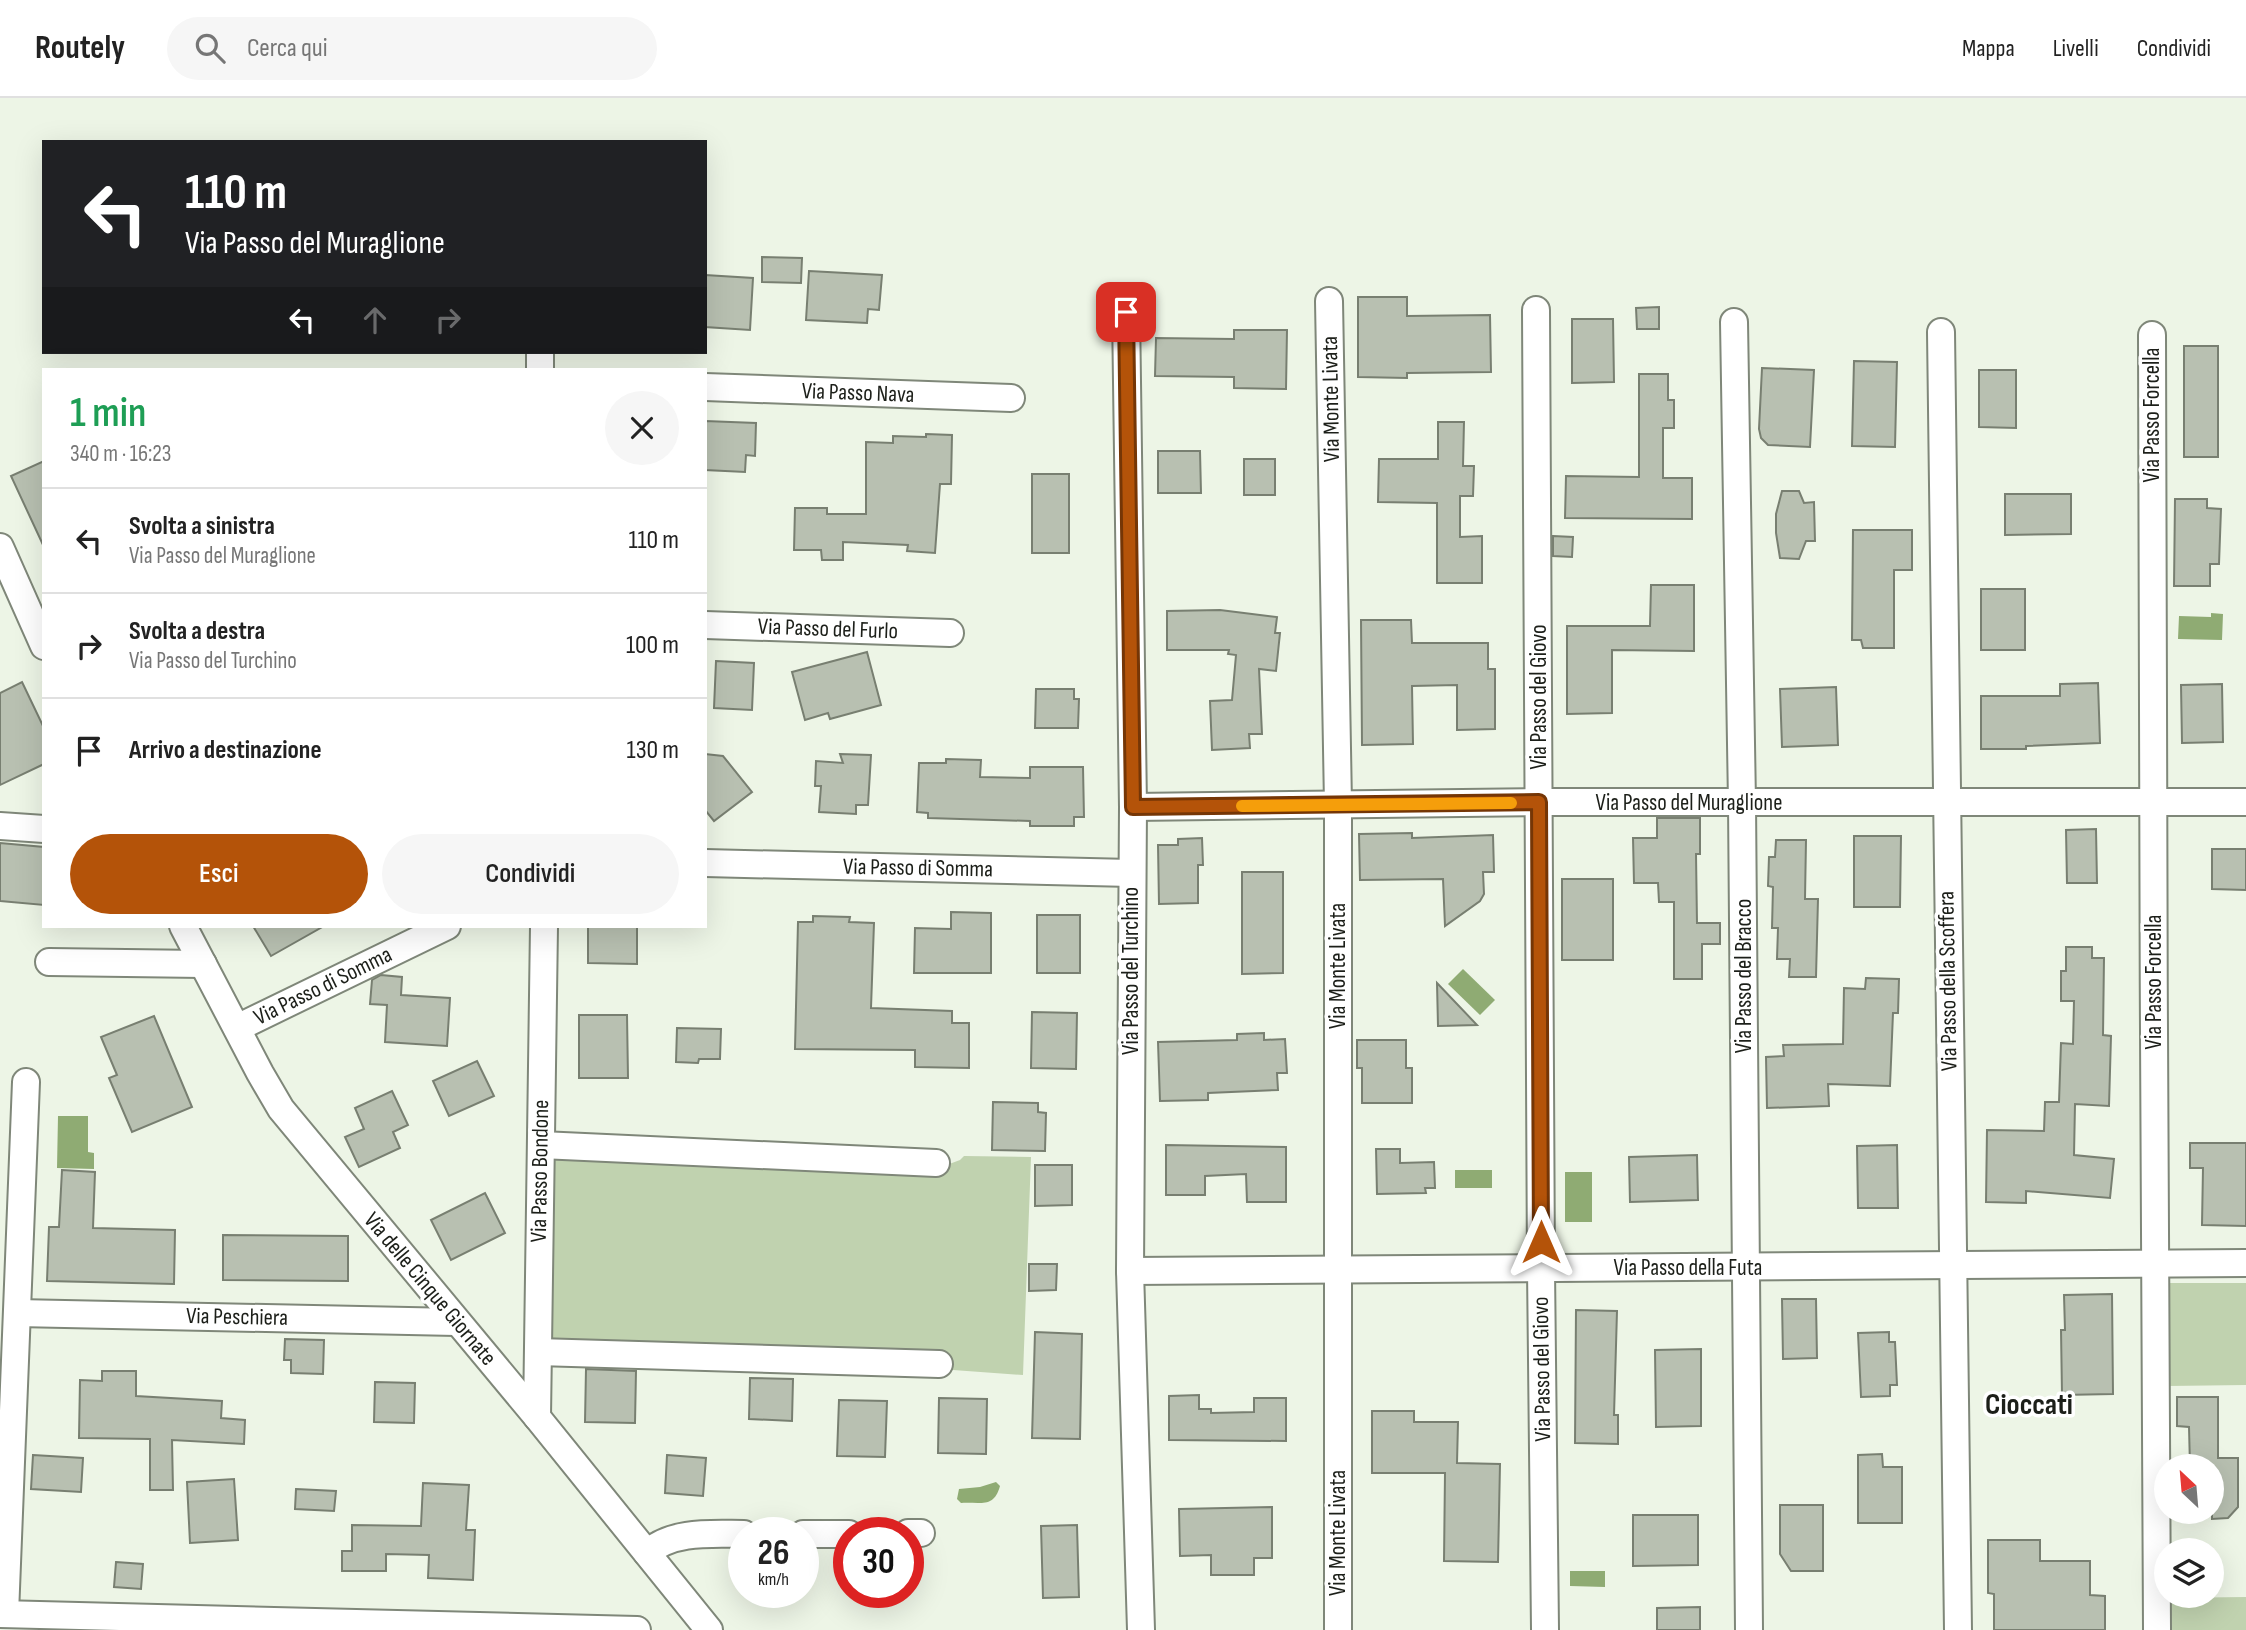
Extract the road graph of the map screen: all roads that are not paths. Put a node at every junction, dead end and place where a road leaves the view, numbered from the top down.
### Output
1 (1329, 301) dead end
2 (1536, 310) dead end
3 (1126, 312) dead end
4 (1734, 321) dead end
5 (1941, 331) dead end
6 (2152, 335) dead end
7 (707, 387) edge
8 (1011, 398) dead end
9 (0, 547) edge
10 (33, 595) edge
11 (707, 625) edge
12 (950, 633) dead end
13 (42, 637) edge
14 (1539, 802) junction
15 (2246, 802) edge
16 (1742, 803) junction
17 (1946, 803) junction
18 (2155, 803) junction
19 (1338, 804) junction
20 (1133, 807) junction
21 (0, 826) edge
22 (42, 830) edge
23 (707, 863) edge
24 (1131, 873) junction
25 (184, 928) edge
26 (443, 928) edge
27 (544, 928) edge
28 (49, 962) dead end
29 (203, 964) junction
30 (237, 1028) junction
31 (26, 1082) dead end
32 (541, 1145) junction
33 (936, 1163) dead end
34 (10, 1208) edge
35 (2246, 1263) edge
36 (2153, 1264) junction
37 (1745, 1267) junction
38 (1952, 1267) junction
39 (1541, 1269) junction
40 (1338, 1270) junction
41 (1130, 1271) junction
42 (17, 1313) junction
43 (456, 1322) junction
44 (538, 1352) junction
45 (939, 1364) dead end
46 (537, 1417) junction
47 (728, 1534) edge
48 (648, 1553) junction
49 (3, 1614) edge
50 (637, 1630) edge
51 (709, 1630) edge
52 (1141, 1630) edge
53 (1339, 1630) edge
54 (1545, 1630) edge
55 (1749, 1630) edge
56 (1958, 1630) edge
57 (2157, 1630) edge

1 - 19 street, Via Monte Livata
2 - 14 street, Via Passo del Giovo
3 - 20 street, Via Passo del Turchino
4 - 16 street, Via Passo del Bracco
5 - 17 street, Via Passo della Scoffera
6 - 18 street, Via Passo Forcella
7 - 8 street, Via Passo Nava
9 - 10 street
10 - 13 street
11 - 12 street, Via Passo del Furlo
14 - 16 street, Via Passo del Muraglione
14 - 19 street, Via Passo del Muraglione
14 - 39 street, Via Passo del Giovo
15 - 18 street, Via Passo del Muraglione
16 - 17 street, Via Passo del Muraglione
16 - 37 street, Via Passo del Bracco
17 - 18 street, Via Passo del Muraglione
17 - 38 street, Via Passo della Scoffera
18 - 36 street, Via Passo Forcella
19 - 20 street, Via Passo del Muraglione
19 - 40 street, Via Monte Livata
20 - 24 street, Via Passo del Turchino
21 - 22 street
23 - 24 street, Via Passo di Somma
24 - 41 street, Via Passo del Turchino
25 - 29 street, Via delle Cinque Giornate
26 - 30 street, Via Passo di Somma
27 - 32 street, Via Passo Bondone
28 - 29 street
29 - 30 street, Via delle Cinque Giornate
30 - 43 street, Via delle Cinque Giornate
31 - 34 street
32 - 33 street
32 - 44 street, Via Passo Bondone
34 - 42 street
35 - 36 street, Via Passo della Futa
36 - 38 street, Via Passo della Futa
36 - 57 street, Via Passo Forcella
37 - 38 street, Via Passo della Futa
37 - 39 street, Via Passo della Futa
37 - 55 street, Via Passo del Bracco
38 - 56 street, Via Passo della Scoffera
39 - 40 street, Via Passo della Futa
39 - 54 street, Via Passo del Giovo
40 - 41 street, Via Passo della Futa
40 - 53 street, Via Monte Livata
41 - 52 street, Via Passo del Turchino
42 - 43 street, Via Peschiera
42 - 49 street
43 - 46 street, Via delle Cinque Giornate
44 - 45 street
44 - 46 street, Via Passo Bondone
46 - 48 street, Via delle Cinque Giornate
47 - 48 street
48 - 51 street, Via delle Cinque Giornate
49 - 50 street

